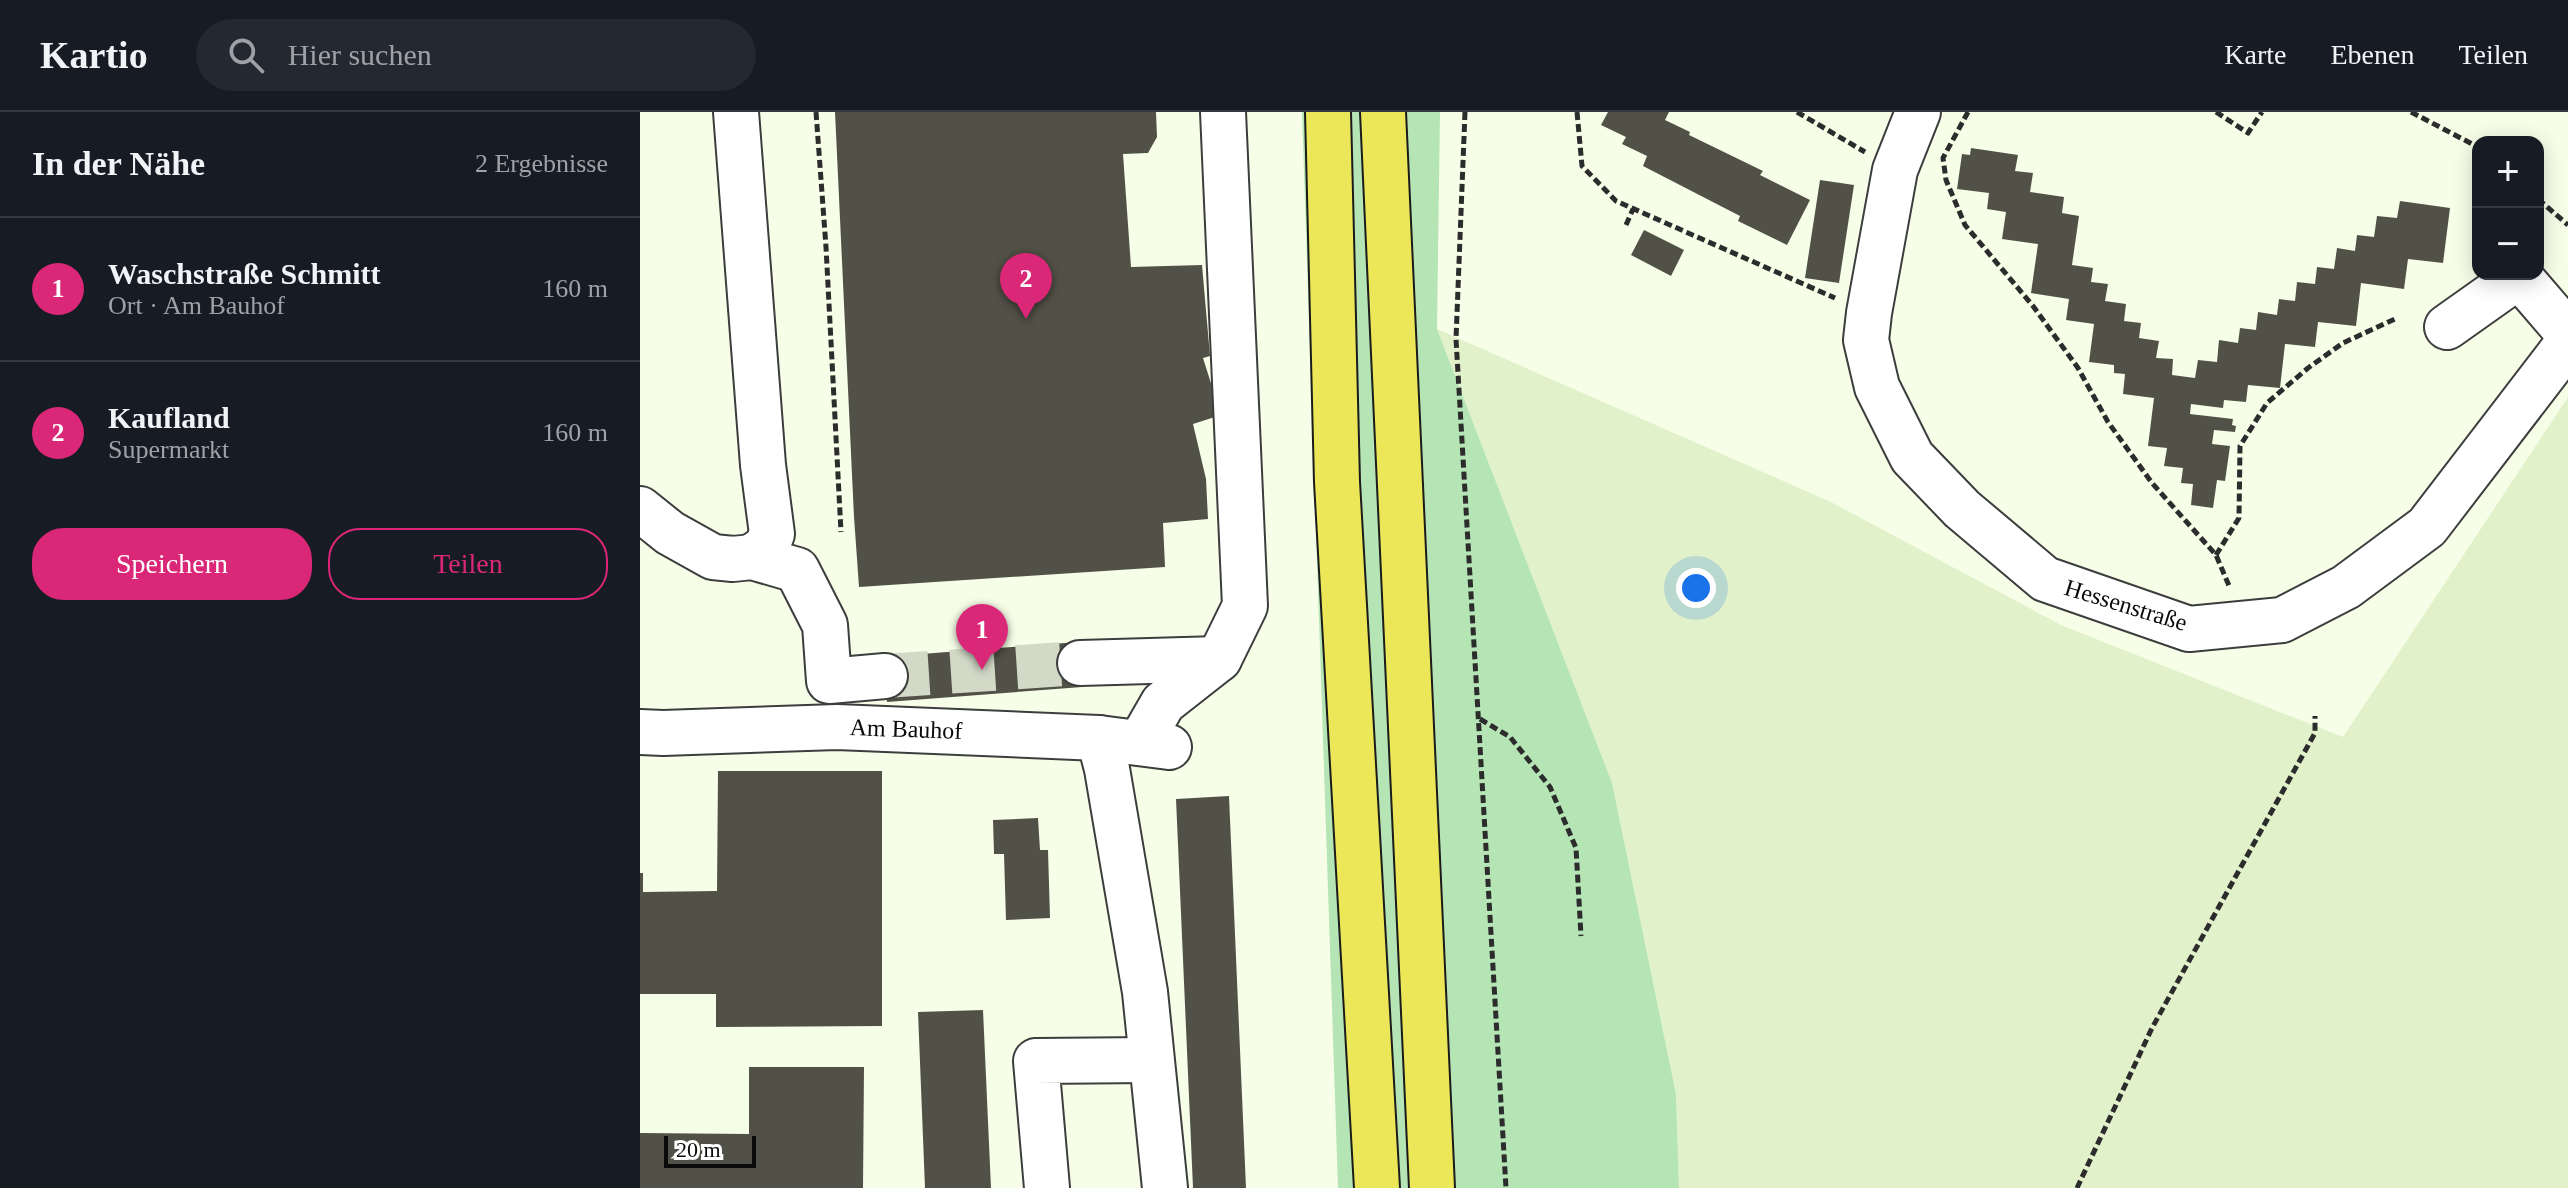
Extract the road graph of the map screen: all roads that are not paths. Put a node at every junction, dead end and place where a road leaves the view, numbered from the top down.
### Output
1 (736, 112) edge
2 (1223, 112) edge
3 (1328, 112) edge
4 (1383, 112) edge
5 (1918, 112) edge
6 (2447, 327) dead end
7 (2568, 333) edge
8 (2568, 343) edge
9 (640, 509) edge
10 (752, 557) junction
11 (1219, 659) junction
12 (1080, 663) tunnel mouth
13 (885, 676) tunnel mouth
14 (640, 732) edge
15 (1136, 743) junction
16 (1150, 1060) junction
17 (1047, 1188) edge
18 (1165, 1188) edge
19 (1377, 1188) edge
20 (1432, 1188) edge

1 - 10 street
2 - 11 street
3 - 19 highway
4 - 20 highway
5 - 8 street, Hessenstraße
6 - 7 street
9 - 10 street
10 - 13 street
11 - 12 street
11 - 15 street
14 - 15 street, Am Bauhof
15 - 16 street
16 - 17 street
16 - 18 street

